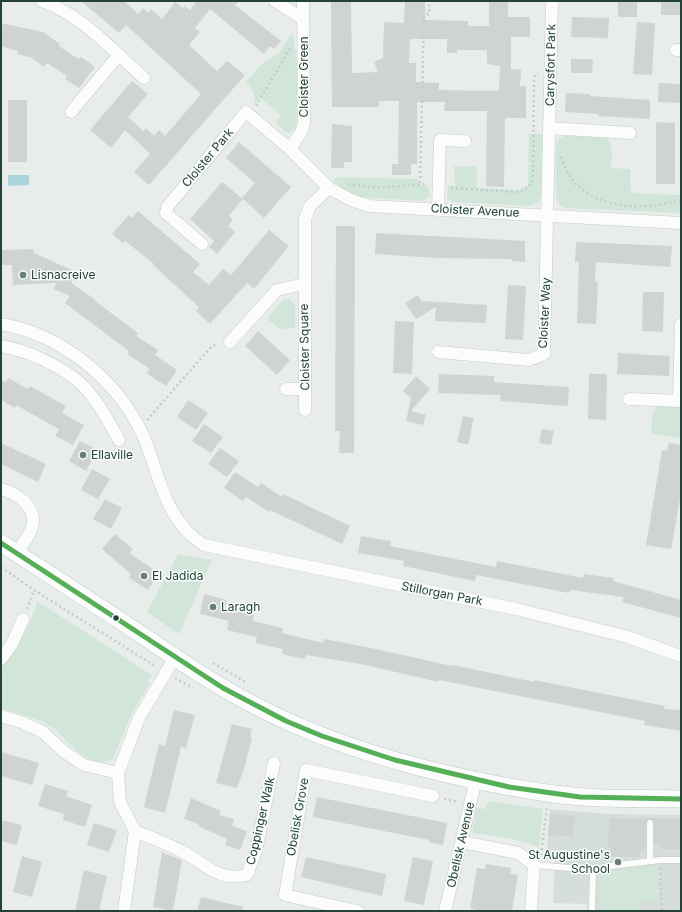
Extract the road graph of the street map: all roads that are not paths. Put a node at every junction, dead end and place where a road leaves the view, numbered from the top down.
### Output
1 (275, 1) edge
2 (303, 1) edge
3 (552, 1) edge
4 (51, 2) edge
5 (303, 19) junction
6 (118, 56) junction
7 (144, 78) dead end
8 (71, 112) dead end
9 (549, 128) junction
10 (630, 133) dead end
11 (465, 141) dead end
12 (290, 149) junction
13 (329, 188) junction
14 (438, 209) junction
15 (548, 215) junction
16 (681, 223) edge
17 (202, 244) dead end
18 (304, 284) junction
19 (1, 324) edge
20 (681, 324) edge
21 (230, 342) road end
22 (1, 346) edge
23 (438, 352) dead end
24 (286, 389) dead end
25 (305, 389) junction
26 (630, 399) dead end
27 (680, 401) edge
28 (305, 410) dead end
29 (119, 440) dead end
30 (1, 489) edge
31 (1, 544) edge
32 (17, 553) junction
33 (23, 619) road end
34 (681, 656) edge
35 (175, 657) junction
36 (1, 659) edge
37 (1, 716) edge
38 (274, 763) dead end
39 (118, 773) junction
40 (476, 779) junction
41 (433, 796) road end
42 (681, 799) edge
43 (650, 823) dead end
44 (135, 831) junction
45 (462, 842) junction
46 (681, 860) edge
47 (650, 861) junction
48 (534, 865) junction
49 (593, 870) junction
50 (124, 911) edge
51 (357, 911) edge
52 (445, 911) edge
53 (531, 911) edge
54 (592, 911) edge

1 - 5 street
2 - 5 street, Cloister Green
3 - 9 street, Carysfort Park
4 - 6 street
5 - 12 street, Cloister Green
6 - 7 street
6 - 8 street
9 - 10 street
9 - 15 street, Carysfort Park
11 - 14 street
12 - 13 street, Cloister Avenue
12 - 17 street, Cloister Park
13 - 14 street, Cloister Avenue
13 - 18 street, Cloister Square
14 - 15 street, Cloister Avenue
15 - 16 street, Cloister Avenue
15 - 23 street, Cloister Way
18 - 21 street, Cloister Square
18 - 25 street, Cloister Square
19 - 34 street, Stillorgan Park
20 - 27 street
22 - 29 street
24 - 25 street
25 - 28 street, Cloister Square
26 - 27 street
30 - 32 street
31 - 32 main road
32 - 35 main road
33 - 36 street
35 - 39 street
35 - 40 main road
37 - 39 street
38 - 44 street, Coppinger Walk
39 - 44 street
40 - 42 main road
40 - 45 street, Obelisk Avenue
41 - 51 street, Obelisk Grove
43 - 47 lane
44 - 50 street
45 - 48 street
45 - 52 street, Obelisk Avenue
46 - 47 lane
47 - 49 lane
48 - 49 lane
48 - 53 street
49 - 54 lane

